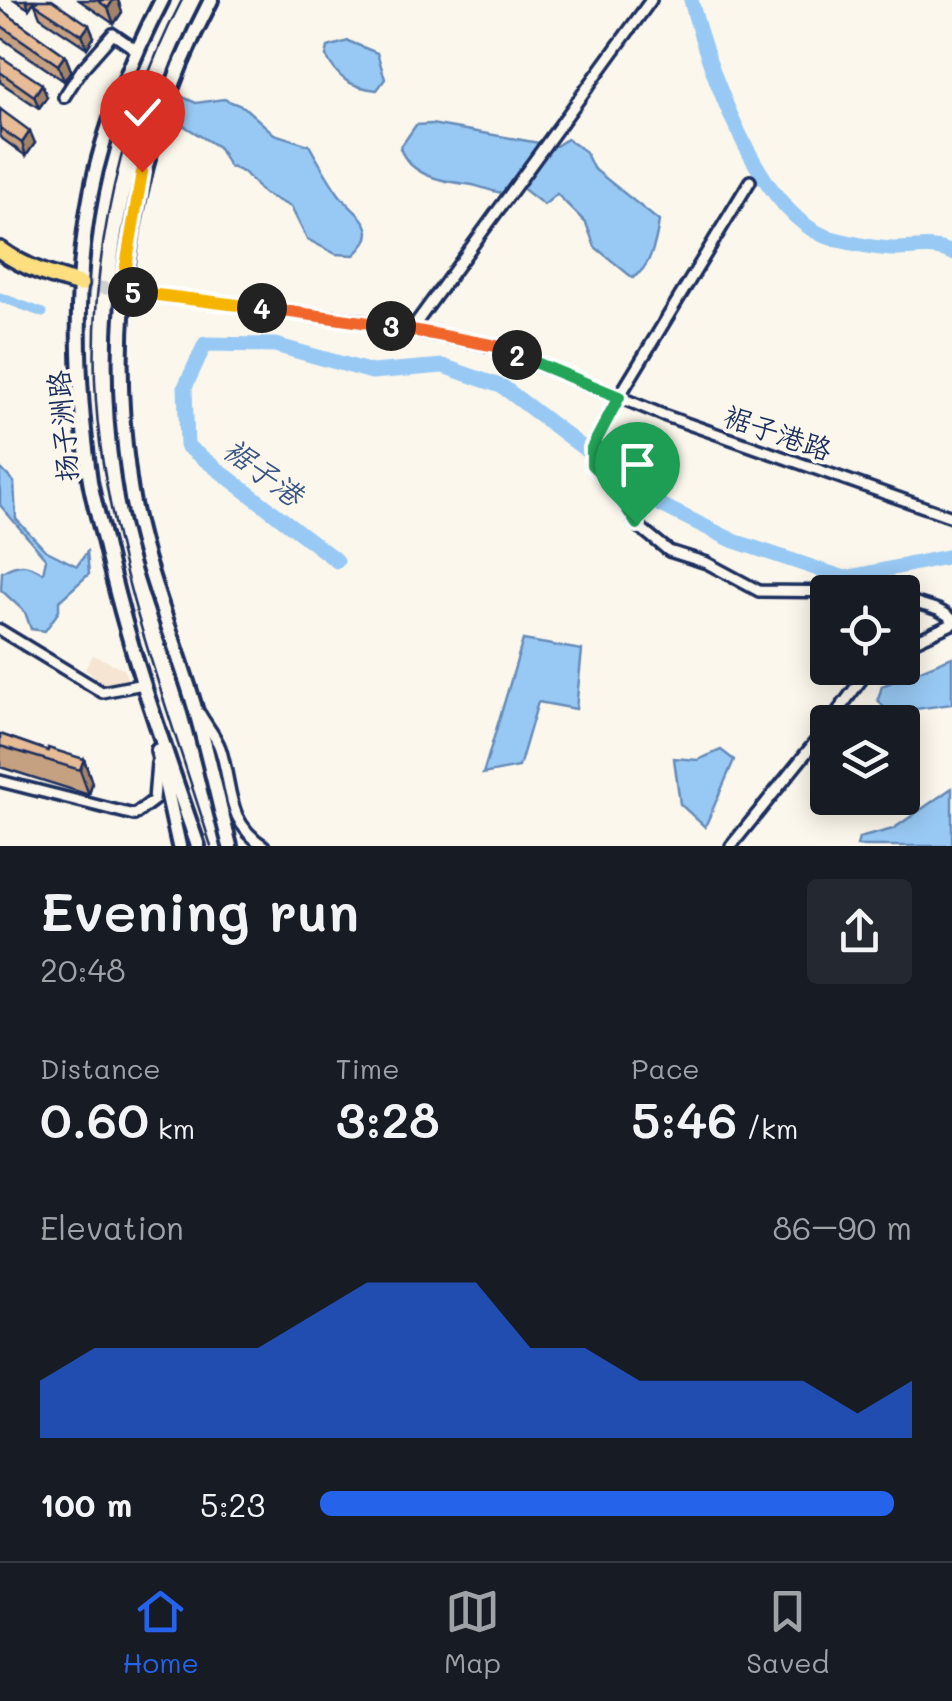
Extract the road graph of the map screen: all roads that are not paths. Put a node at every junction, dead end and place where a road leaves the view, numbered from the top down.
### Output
1 (162, 0) edge
2 (211, 0) edge
3 (651, 0) edge
4 (138, 51) junction
5 (64, 97) dead end
6 (750, 181) dead end
7 (0, 250) edge
8 (80, 284) junction
9 (122, 290) junction
10 (411, 330) junction
11 (619, 397) junction
12 (952, 517) edge
13 (810, 592) edge
14 (920, 604) edge
15 (952, 622) edge
16 (0, 630) edge
17 (920, 637) edge
18 (142, 684) junction
19 (193, 703) junction
20 (154, 722) junction
21 (810, 748) edge
22 (158, 755) junction
23 (0, 781) edge
24 (179, 846) edge
25 (198, 846) edge
26 (230, 846) edge
27 (264, 846) edge
28 (731, 846) edge

1 - 4 main road, 扬子洲路
2 - 9 main road
3 - 10 street
4 - 5 street
4 - 8 main road, 扬子洲路
6 - 11 street
7 - 8 main road
8 - 18 main road, 扬子洲路
9 - 10 street, 裾子港路
9 - 19 main road
10 - 11 street, 裾子港路
11 - 12 street, 裾子港路
11 - 13 street
14 - 15 street
15 - 17 street
16 - 18 street
18 - 20 main road, 扬子洲路
19 - 26 main road
19 - 27 street
20 - 22 main road
20 - 25 main road, 扬子洲路
21 - 28 street
22 - 23 street
22 - 24 main road

